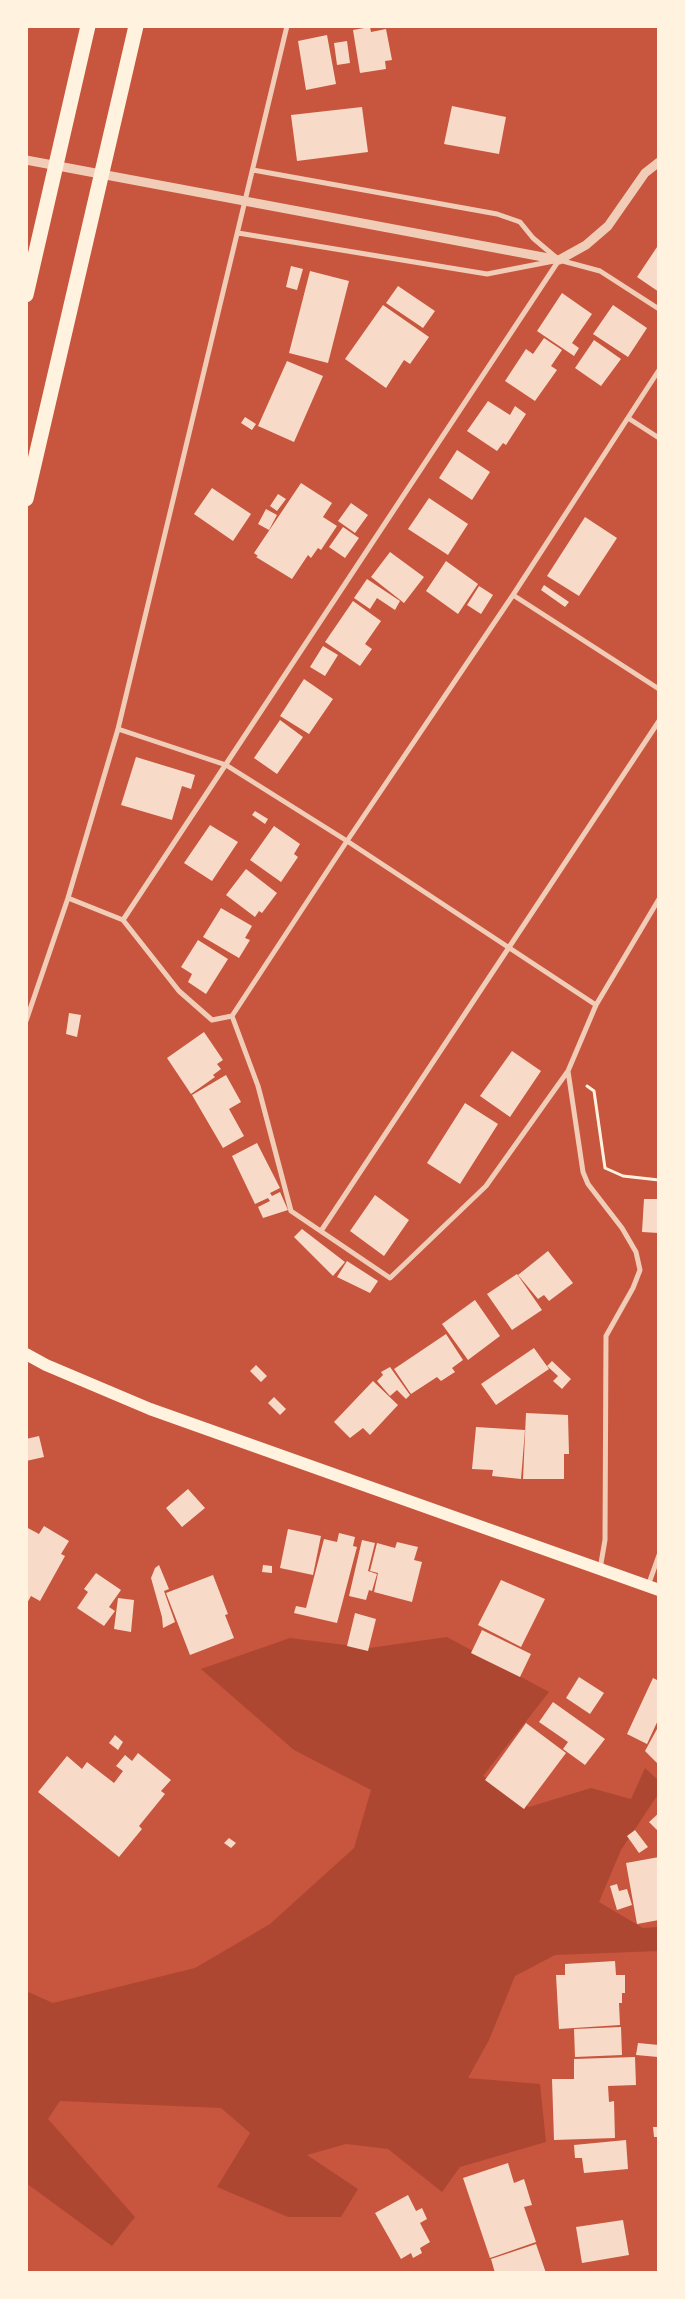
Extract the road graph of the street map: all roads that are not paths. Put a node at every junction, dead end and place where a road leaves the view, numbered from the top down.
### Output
1 (88, 26) edge
2 (136, 26) edge
3 (287, 26) edge
4 (26, 160) edge
5 (659, 162) edge
6 (253, 170) junction
7 (238, 233) junction
8 (559, 260) junction
9 (26, 295) edge
10 (659, 309) edge
11 (659, 370) edge
12 (628, 418) junction
13 (659, 438) edge
14 (26, 499) edge
15 (513, 595) junction
16 (659, 689) edge
17 (659, 721) edge
18 (118, 729) junction
19 (226, 765) junction
20 (347, 841) junction
21 (68, 898) junction
22 (659, 899) edge
23 (123, 920) junction
24 (510, 948) junction
25 (596, 1005) junction
26 (232, 1016) junction
27 (26, 1021) edge
28 (568, 1071) junction
29 (321, 1232) junction
30 (26, 1354) edge
31 (659, 1555) edge
32 (600, 1570) junction
33 (653, 1588) edge

1 - 9 highway
2 - 14 highway
3 - 6 street
4 - 8 street
5 - 8 street
6 - 7 street
6 - 8 street
7 - 8 street
7 - 18 street
8 - 10 street
8 - 19 street
11 - 12 street
12 - 13 street
12 - 15 street
15 - 16 street
15 - 20 street
17 - 24 street
18 - 19 street
18 - 21 street
19 - 20 street
19 - 23 street
20 - 24 street
20 - 26 street
21 - 23 street
21 - 27 street
22 - 25 street
23 - 26 street
24 - 25 street
24 - 29 street
25 - 28 street
26 - 29 street
28 - 29 street
28 - 32 street
30 - 32 main road
31 - 33 street
32 - 33 main road

